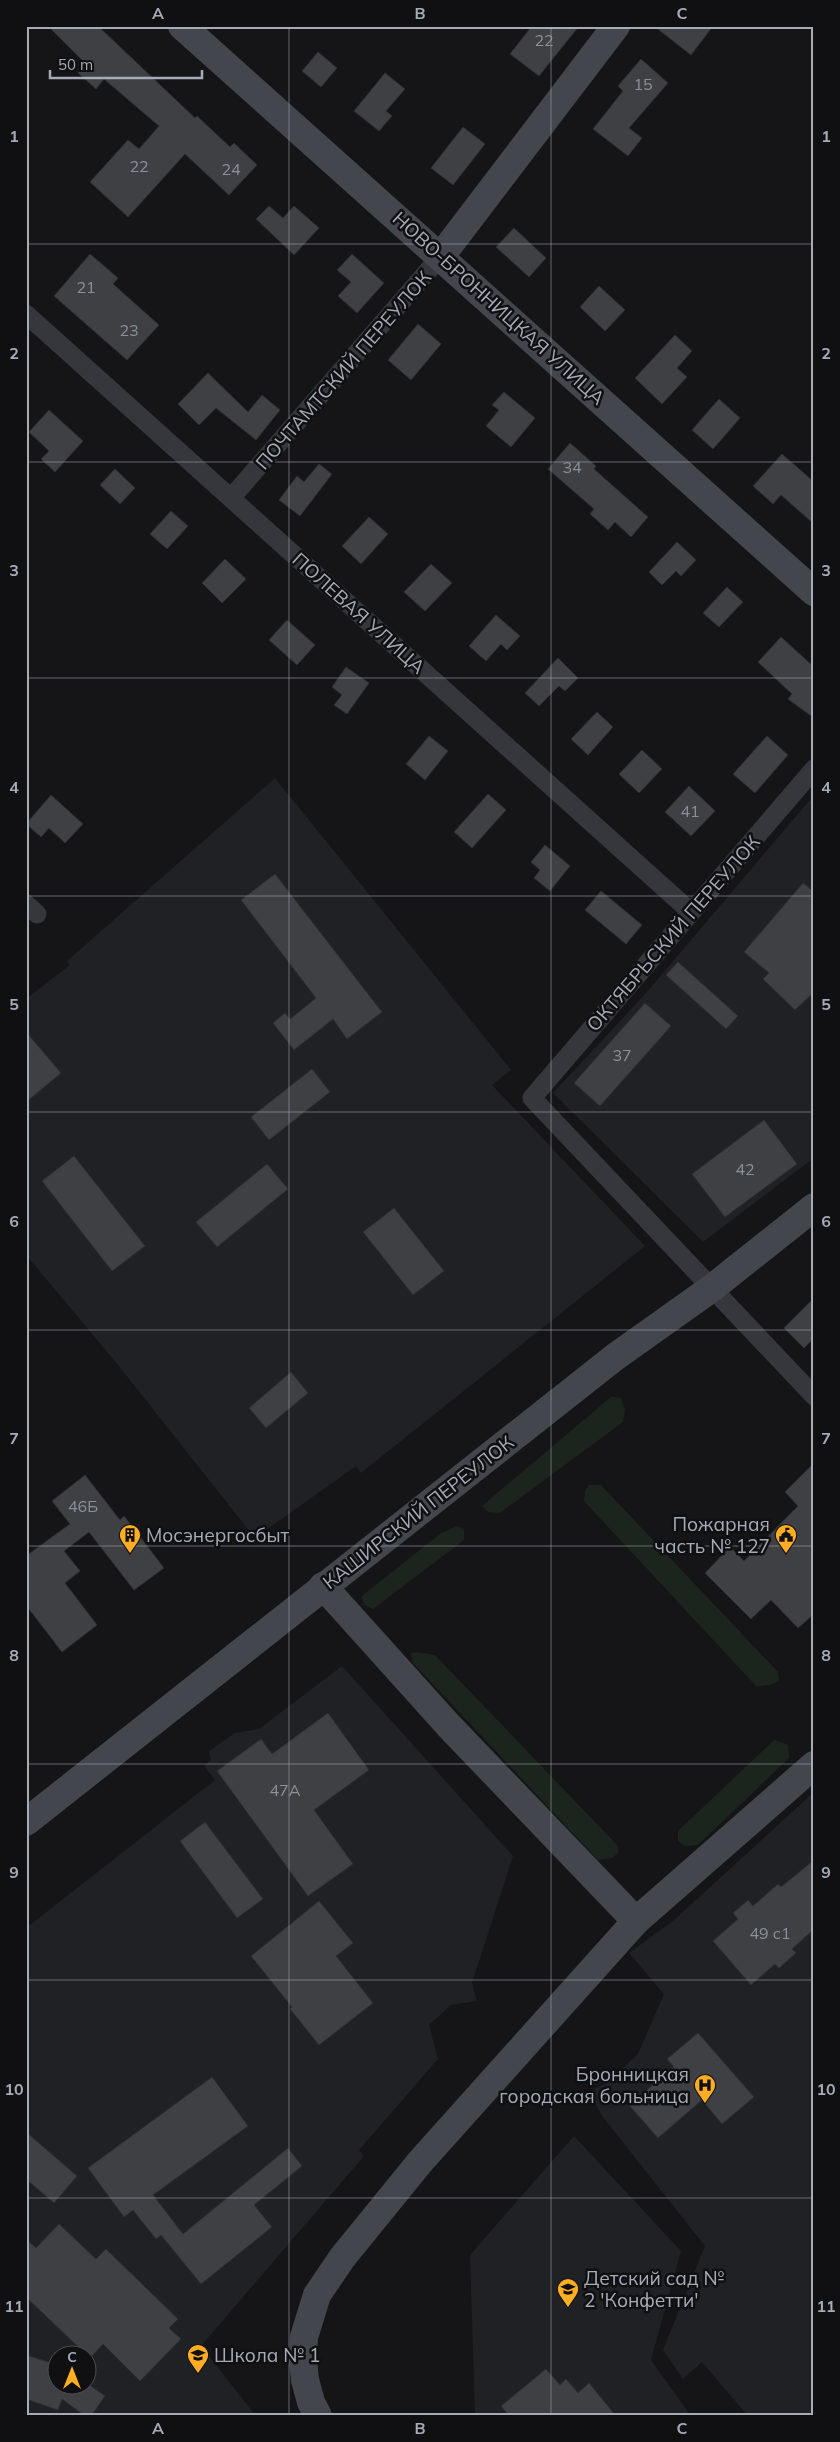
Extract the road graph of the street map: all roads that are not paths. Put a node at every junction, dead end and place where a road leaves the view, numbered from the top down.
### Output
1 (182, 26) edge
2 (616, 26) edge
3 (441, 256) junction
4 (26, 314) edge
5 (231, 498) junction
6 (814, 592) edge
7 (814, 769) edge
8 (691, 912) junction
9 (814, 1207) edge
10 (712, 1288) junction
11 (814, 1396) edge
12 (323, 1586) junction
13 (814, 1765) edge
14 (29, 1817) edge
15 (636, 1921) junction
16 (318, 2416) edge

1 - 3 street, НОВО-БРОННИЦКАЯ УЛИЦА
2 - 3 street, ПОЧТАМТСКИЙ ПЕРЕУЛОК
3 - 5 street, ПОЧТАМТСКИЙ ПЕРЕУЛОК
3 - 6 street, НОВО-БРОННИЦКАЯ УЛИЦА
4 - 5 street, ПОЛЕВАЯ УЛИЦА
5 - 8 street, ПОЛЕВАЯ УЛИЦА
7 - 8 street, ОКТЯБРЬСКИЙ ПЕРЕУЛОК
8 - 10 street, ОКТЯБРЬСКИЙ ПЕРЕУЛОК
9 - 10 street, КАШИРСКИЙ ПЕРЕУЛОК
10 - 11 street
10 - 12 street, КАШИРСКИЙ ПЕРЕУЛОК
12 - 14 street, КАШИРСКИЙ ПЕРЕУЛОК
12 - 15 street
13 - 15 street
15 - 16 street

